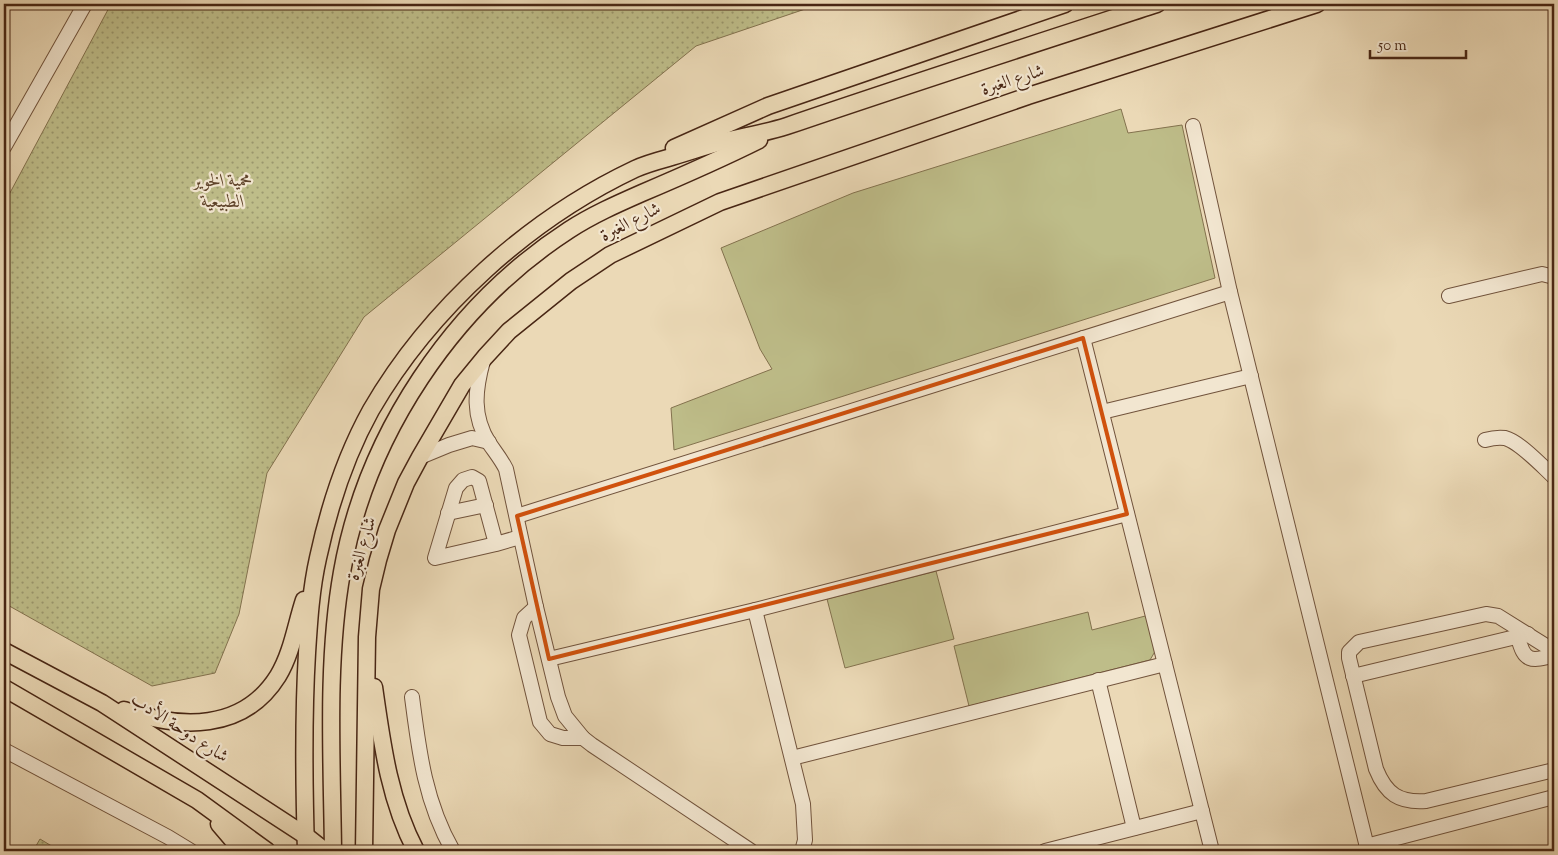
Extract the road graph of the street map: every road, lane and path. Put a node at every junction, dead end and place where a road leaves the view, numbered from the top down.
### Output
1 (85, 4) edge
2 (1065, 4) edge
3 (1157, 4) edge
4 (1317, 4) edge
5 (1193, 126) dead end
6 (781, 128) junction
7 (4, 147) edge
8 (638, 167) junction
9 (1554, 277) edge
10 (1230, 292) junction
11 (1449, 296) dead end
12 (1083, 338) junction
13 (485, 357) junction
14 (1251, 376) junction
15 (1102, 412) junction
16 (1485, 440) dead end
17 (488, 442) junction
18 (420, 457) junction
19 (1554, 477) edge
20 (486, 505) junction
21 (448, 513) junction
22 (1127, 514) junction
23 (516, 516) junction
24 (520, 537) junction
25 (496, 544) junction
26 (317, 560) junction
27 (536, 607) junction
28 (755, 610) junction
29 (1523, 635) junction
30 (367, 636) junction
31 (4, 651) edge
32 (1554, 651) edge
33 (1554, 655) edge
34 (549, 659) junction
35 (1165, 664) junction
36 (1353, 676) junction
37 (1098, 680) junction
38 (4, 688) edge
39 (412, 697) dead end
40 (102, 703) junction
41 (583, 738) junction
42 (4, 750) edge
43 (792, 758) junction
44 (1554, 770) edge
45 (1554, 797) edge
46 (197, 800) junction
47 (1202, 811) junction
48 (1134, 828) junction
49 (306, 844) edge
50 (1367, 849) edge
51 (191, 851) edge
52 (242, 851) edge
53 (267, 851) edge
54 (317, 851) edge
55 (326, 851) edge
56 (333, 851) edge
57 (364, 851) edge
58 (416, 851) edge
59 (453, 851) edge
60 (751, 851) edge
61 (802, 851) edge
62 (1045, 851) edge
63 (1212, 851) edge

1 - 7 street
2 - 8 main road
3 - 6 main road, شارع الغبرة
4 - 13 main road, شارع الغبرة
5 - 10 street
6 - 8 main road, شارع الغبرة
6 - 56 main road
8 - 26 main road, شارع الغبرة
9 - 11 street
10 - 12 street
10 - 14 street
12 - 15 street
12 - 23 street
13 - 17 street
13 - 18 main road, شارع الغبرة
14 - 15 street
14 - 50 street
15 - 22 street
16 - 19 street
17 - 18 street
17 - 23 street
18 - 30 main road, شارع الغبرة
20 - 21 street
20 - 21 street
20 - 25 street
21 - 25 street
22 - 28 street
22 - 35 street
23 - 24 street
24 - 25 street
24 - 27 street
26 - 40 main road
26 - 49 main road, شارع الغبرة
27 - 34 street
27 - 41 street
28 - 34 street
28 - 43 street
29 - 32 street
29 - 33 street
29 - 36 street
29 - 36 street
30 - 57 main road, شارع الغبرة
30 - 58 main road
31 - 40 main road, شارع دوحة الأدب
34 - 41 street
35 - 37 street
35 - 47 street
36 - 44 street
37 - 43 street
37 - 48 street
38 - 46 main road
39 - 59 street
40 - 49 main road, شارع دوحة الأدب
41 - 60 street
42 - 51 street
43 - 61 street
45 - 50 street
46 - 52 main road
46 - 53 main road
47 - 48 street
47 - 63 street
48 - 62 street
49 - 54 main road
49 - 55 main road, شارع دوحة الأدب

